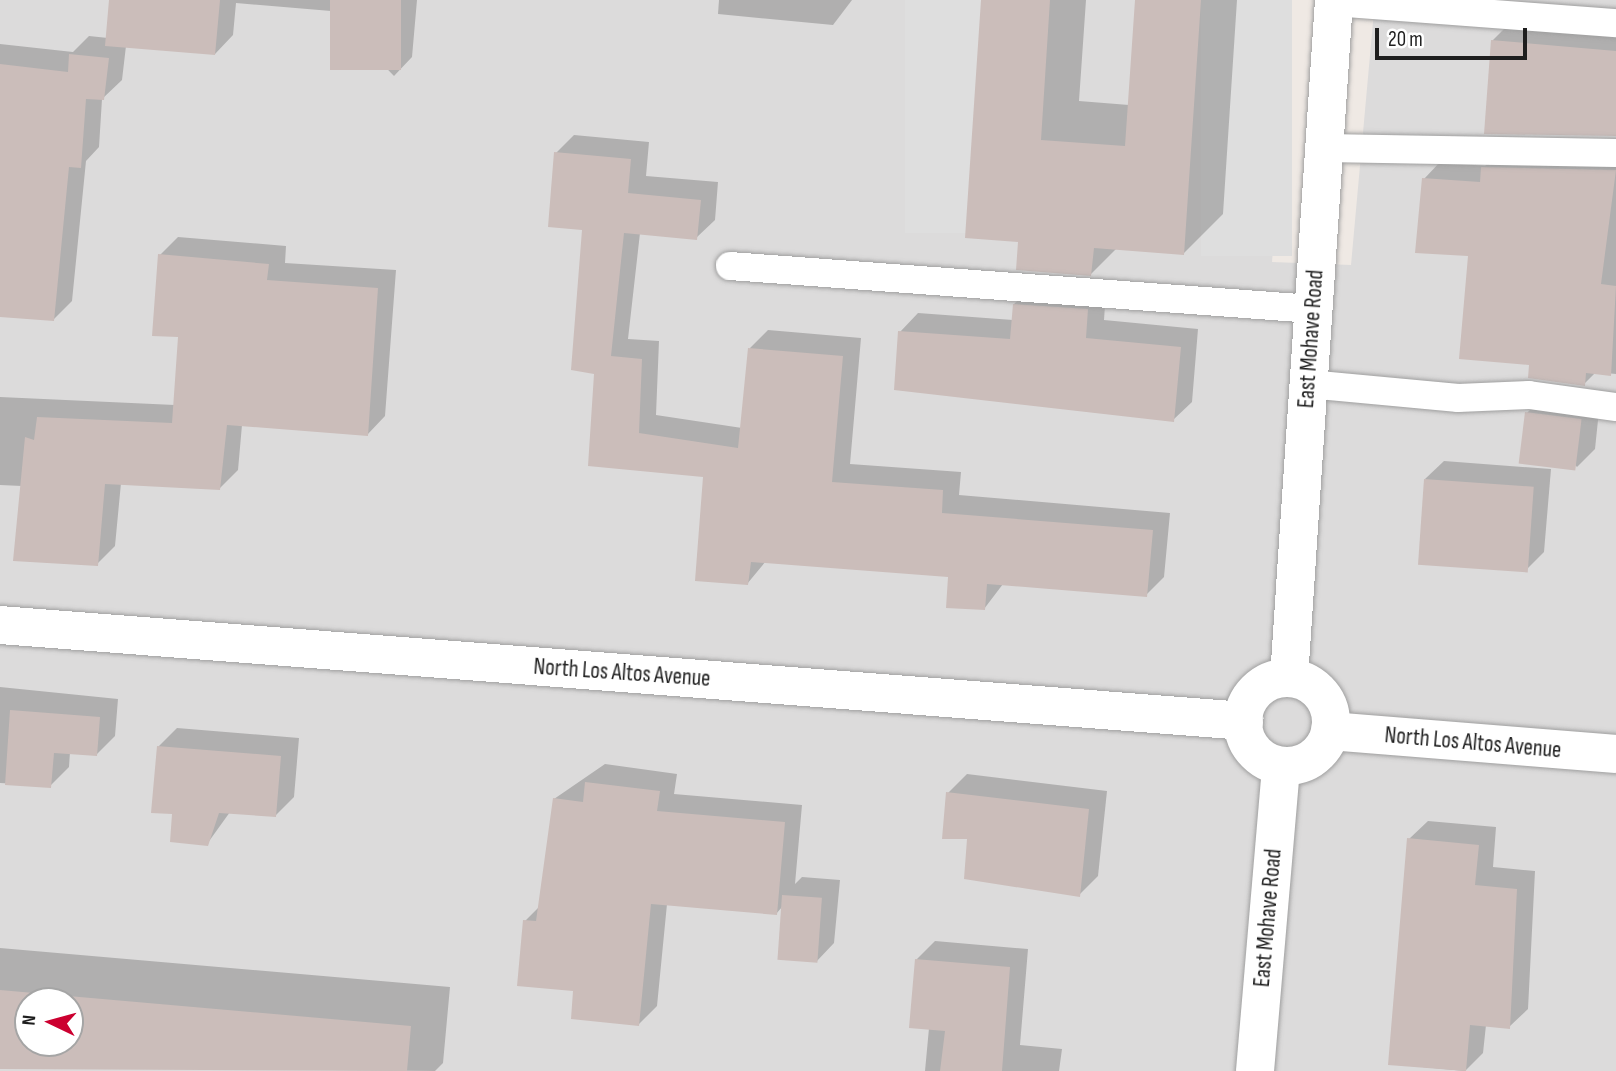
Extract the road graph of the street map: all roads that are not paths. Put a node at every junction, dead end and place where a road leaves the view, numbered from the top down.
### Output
1 (1334, 1) edge
2 (1616, 23) edge
3 (1324, 148) junction
4 (1616, 153) edge
5 (730, 266) dead end
6 (1313, 309) junction
7 (1308, 384) junction
8 (1616, 407) edge
9 (0, 625) edge
10 (1289, 678) junction
11 (1244, 721) junction
12 (1330, 731) junction
13 (1616, 754) edge
14 (1281, 766) junction
15 (1255, 1071) edge

1 - 2 lane
1 - 3 street, East Mohave Road
3 - 4 lane
3 - 6 street, East Mohave Road
5 - 6 lane
6 - 7 street, East Mohave Road
7 - 8 lane
7 - 10 street, East Mohave Road
9 - 11 street, North Los Altos Avenue
10 - 11 street
10 - 12 street
11 - 14 street
12 - 13 street, North Los Altos Avenue
12 - 14 street
14 - 15 street, East Mohave Road

